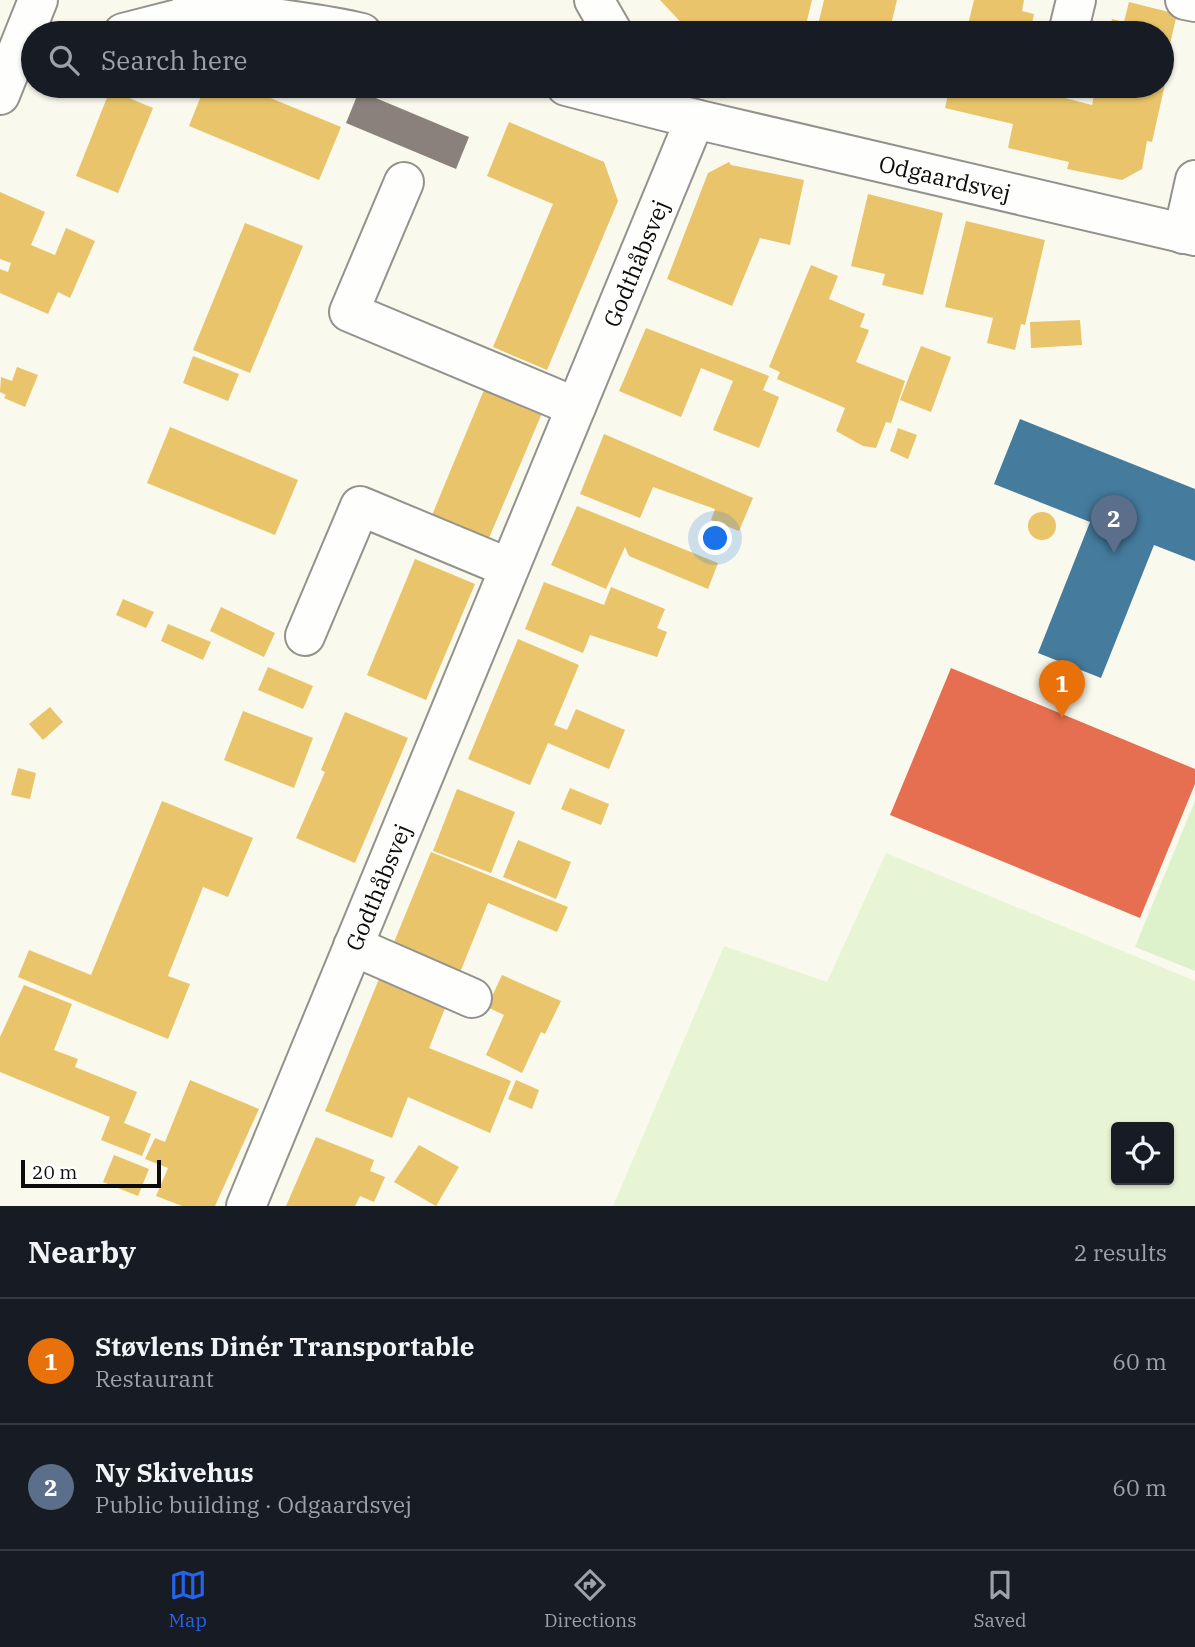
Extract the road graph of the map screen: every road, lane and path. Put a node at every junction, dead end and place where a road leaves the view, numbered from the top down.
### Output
1 (38, 0) edge
2 (594, 0) edge
3 (1076, 0) edge
4 (1185, 0) edge
5 (1195, 2) edge
6 (204, 4) edge
7 (30, 21) edge
8 (157, 21) edge
9 (310, 21) edge
10 (607, 21) edge
11 (1071, 21) edge
12 (21, 46) edge
13 (12, 70) edge
14 (634, 98) edge
15 (695, 119) junction
16 (1195, 180) edge
17 (404, 182) dead end
18 (1189, 235) edge
19 (576, 407) junction
20 (509, 568) junction
21 (305, 636) dead end
22 (354, 946) junction
23 (472, 998) dead end
24 (246, 1206) edge

1 - 7 street
2 - 10 street
3 - 11 street
4 - 5 street
6 - 8 street
6 - 9 street
12 - 13 street
14 - 15 street, Odgaardsvej
15 - 18 street, Odgaardsvej
15 - 19 street, Godthåbsvej
16 - 18 street
17 - 19 street
19 - 20 street, Godthåbsvej
20 - 21 street
20 - 22 street, Godthåbsvej
22 - 23 street
22 - 24 street, Godthåbsvej

